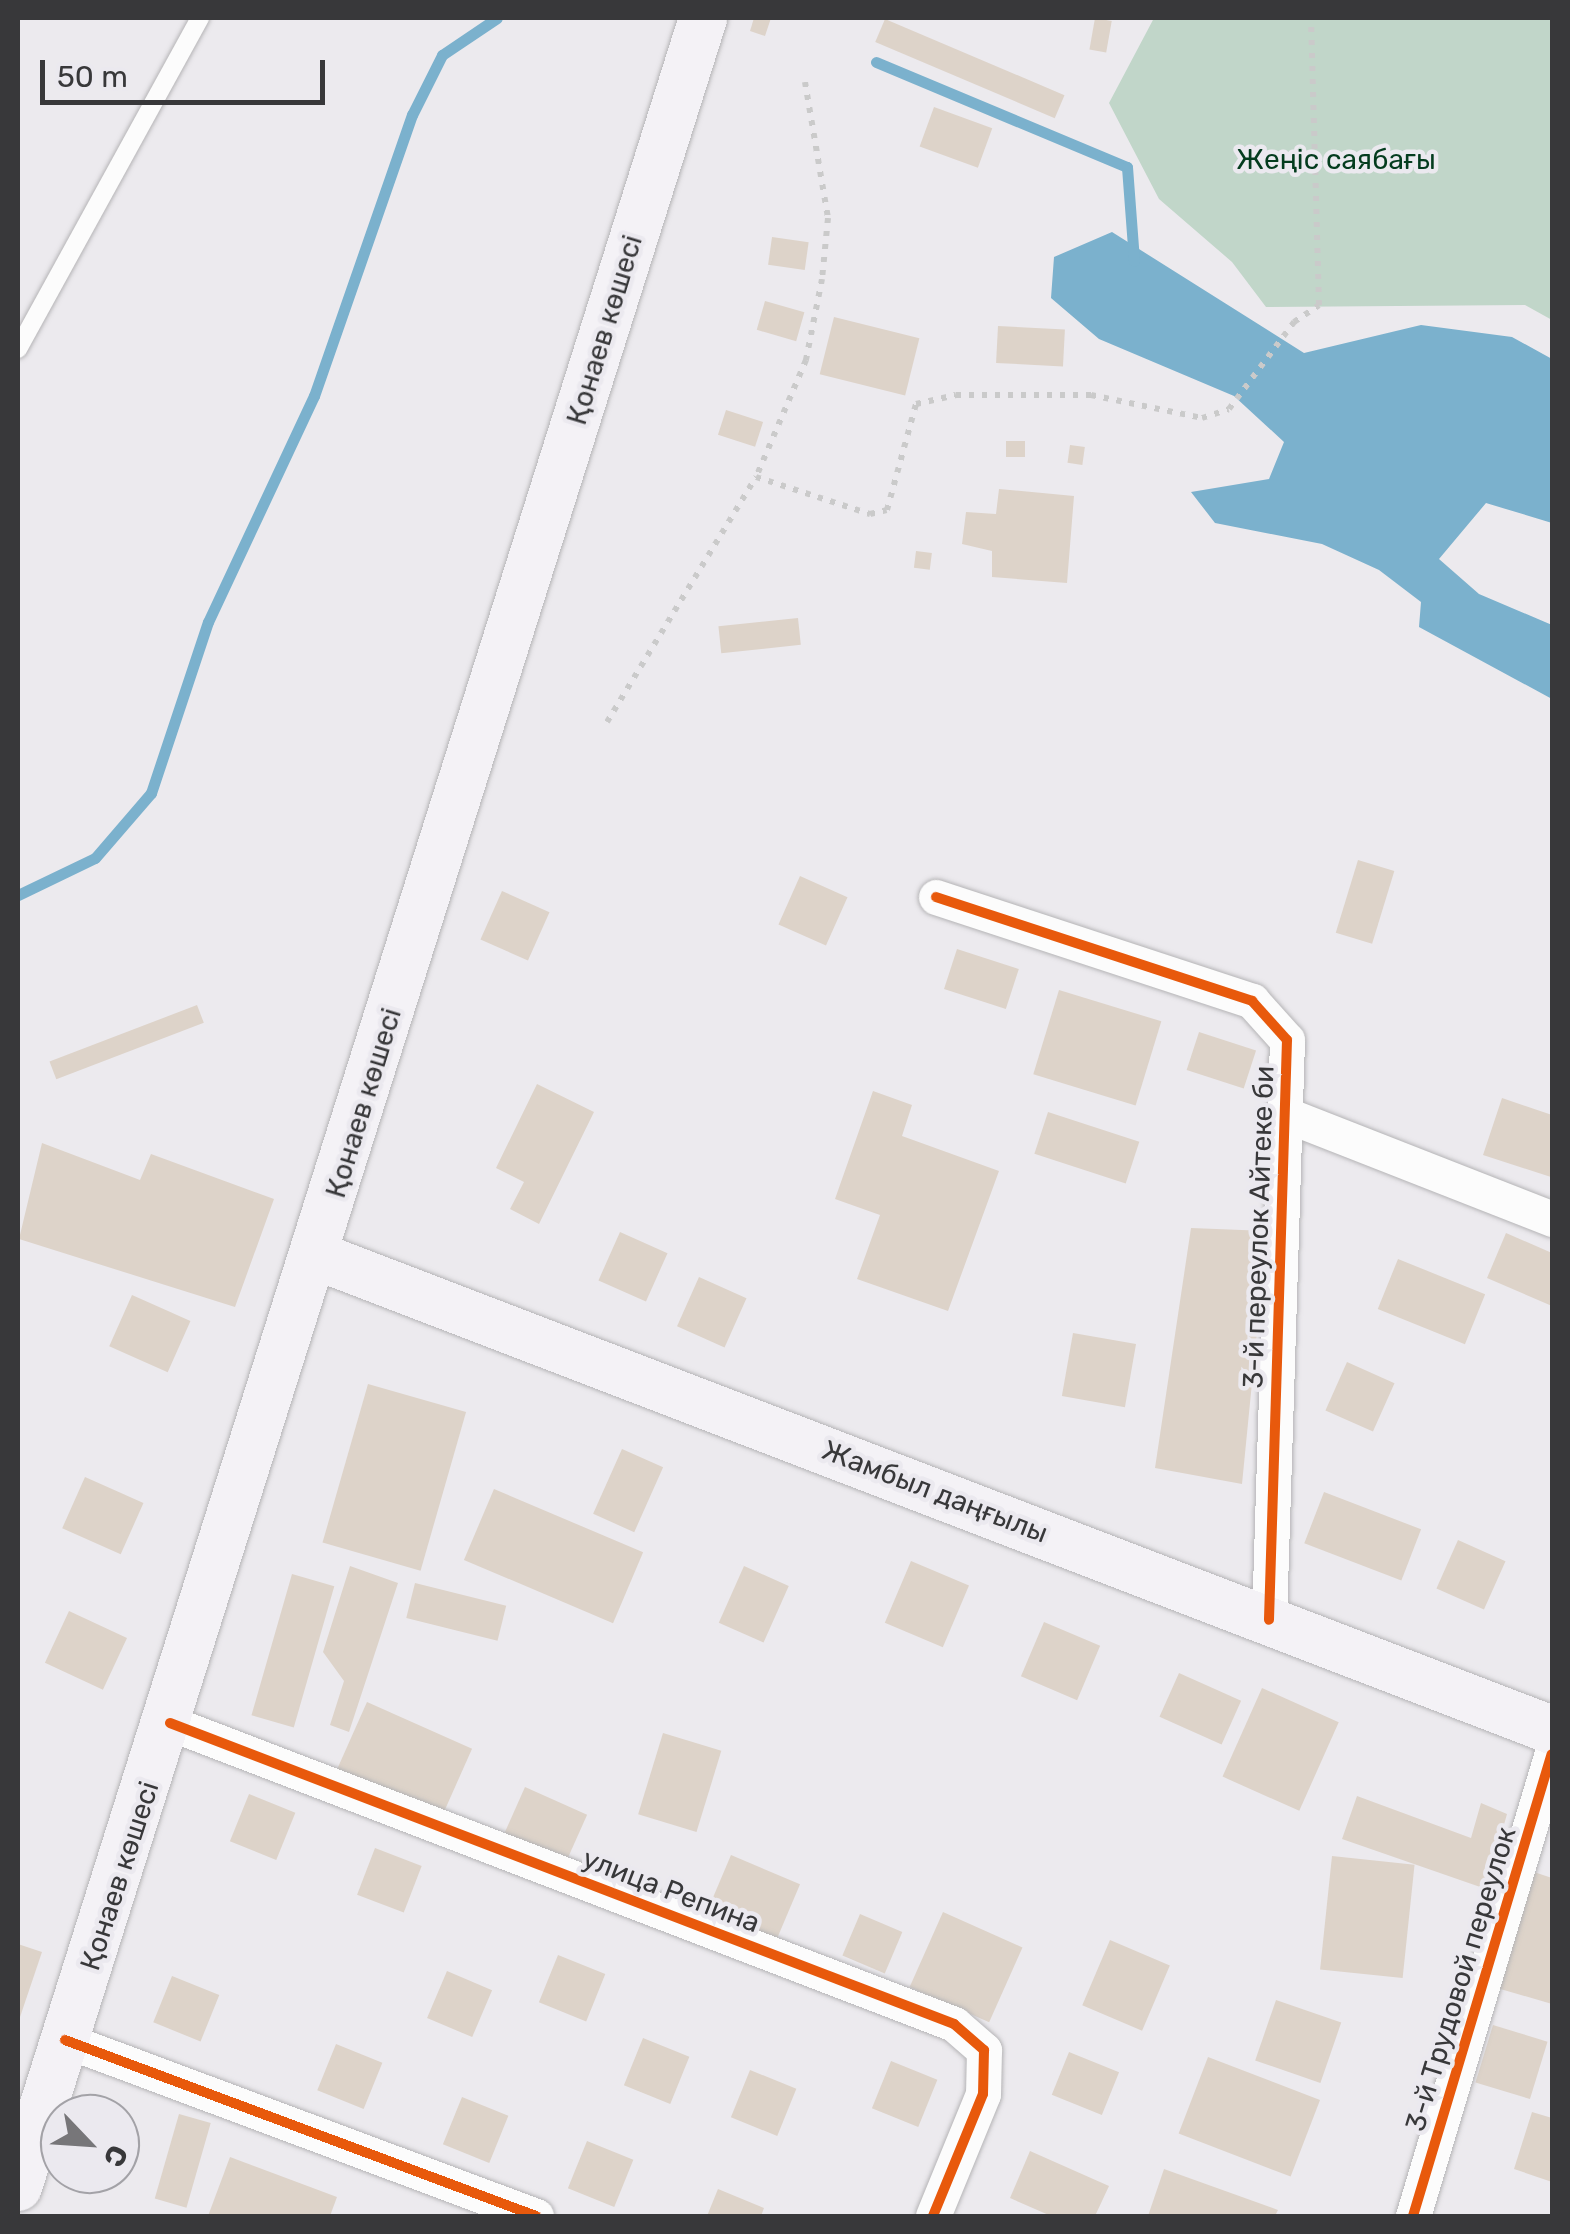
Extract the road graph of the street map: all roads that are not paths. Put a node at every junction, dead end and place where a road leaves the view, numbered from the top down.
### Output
1 (200, 18) edge
2 (702, 18) edge
3 (18, 349) edge
4 (936, 897) dead end
5 (1286, 1114) junction
6 (1552, 1218) edge
7 (317, 1256) junction
8 (1269, 1620) junction
9 (170, 1723) junction
10 (1552, 1730) edge
11 (1552, 1754) edge
12 (65, 2040) junction
13 (18, 2185) edge
14 (536, 2216) edge
15 (934, 2216) edge
16 (1412, 2216) edge

1 - 3 lane
2 - 7 main road, Қонаев көшесі
4 - 5 street, 3-й переулок Айтеке би
5 - 6 street
5 - 8 street, 3-й переулок Айтеке би
7 - 8 main road, Жамбыл даңғылы
7 - 9 main road, Қонаев көшесі
8 - 10 main road, Жамбыл даңғылы
9 - 12 main road, Қонаев көшесі
9 - 15 street, улица Репина
11 - 16 street, 3-й Трудовой переулок
12 - 13 main road, Қонаев көшесі
12 - 14 street

